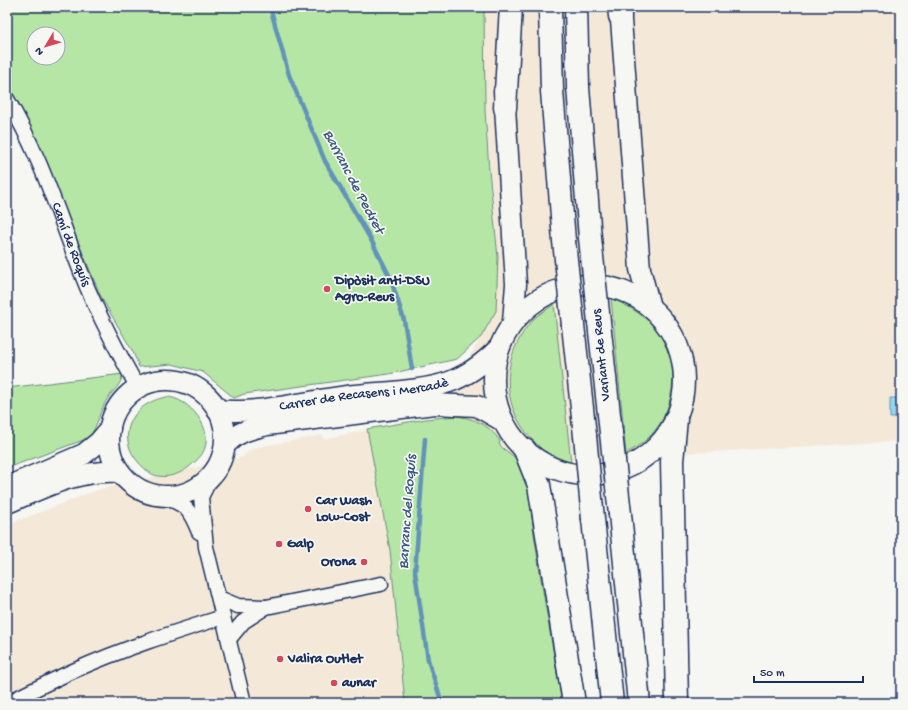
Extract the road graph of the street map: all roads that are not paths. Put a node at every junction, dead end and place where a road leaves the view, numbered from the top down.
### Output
1 (500, 7) edge
2 (511, 7) edge
3 (550, 7) edge
4 (576, 7) edge
5 (619, 10) edge
6 (7, 99) edge
7 (505, 108) junction
8 (650, 307) junction
9 (513, 322) junction
10 (499, 348) junction
11 (138, 388) junction
12 (217, 410) junction
13 (676, 419) junction
14 (503, 421) junction
15 (110, 429) junction
16 (227, 443) junction
17 (525, 450) junction
18 (119, 472) junction
19 (211, 477) junction
20 (7, 486) edge
21 (161, 496) junction
22 (7, 503) edge
23 (206, 547) junction
24 (381, 584) dead end
25 (219, 598) junction
26 (266, 607) junction
27 (223, 617) junction
28 (229, 640) junction
29 (7, 703) edge
30 (244, 703) edge
31 (574, 703) edge
32 (612, 703) edge
33 (639, 703) edge
34 (678, 703) edge

1 - 7 street
2 - 7 highway
3 - 32 highway, Variant de Reus, bridge
4 - 33 highway, Variant de Reus, bridge
5 - 8 street
6 - 11 street, Camí de Roquís
7 - 9 street
8 - 9 street
8 - 13 street
9 - 10 street
10 - 12 street, Carrer de Recasens i Mercadè
10 - 14 street
11 - 12 street
11 - 15 street
12 - 16 street
13 - 17 street
13 - 34 highway
14 - 16 street, Carrer de Recasens i Mercadè
14 - 17 street
15 - 18 street
15 - 20 street
16 - 19 street
17 - 31 highway
18 - 21 street
18 - 22 street
19 - 21 street
19 - 23 street
21 - 23 street
23 - 25 street
24 - 26 street
25 - 26 street
25 - 27 street
26 - 28 street
27 - 28 street
27 - 29 street
28 - 30 street

